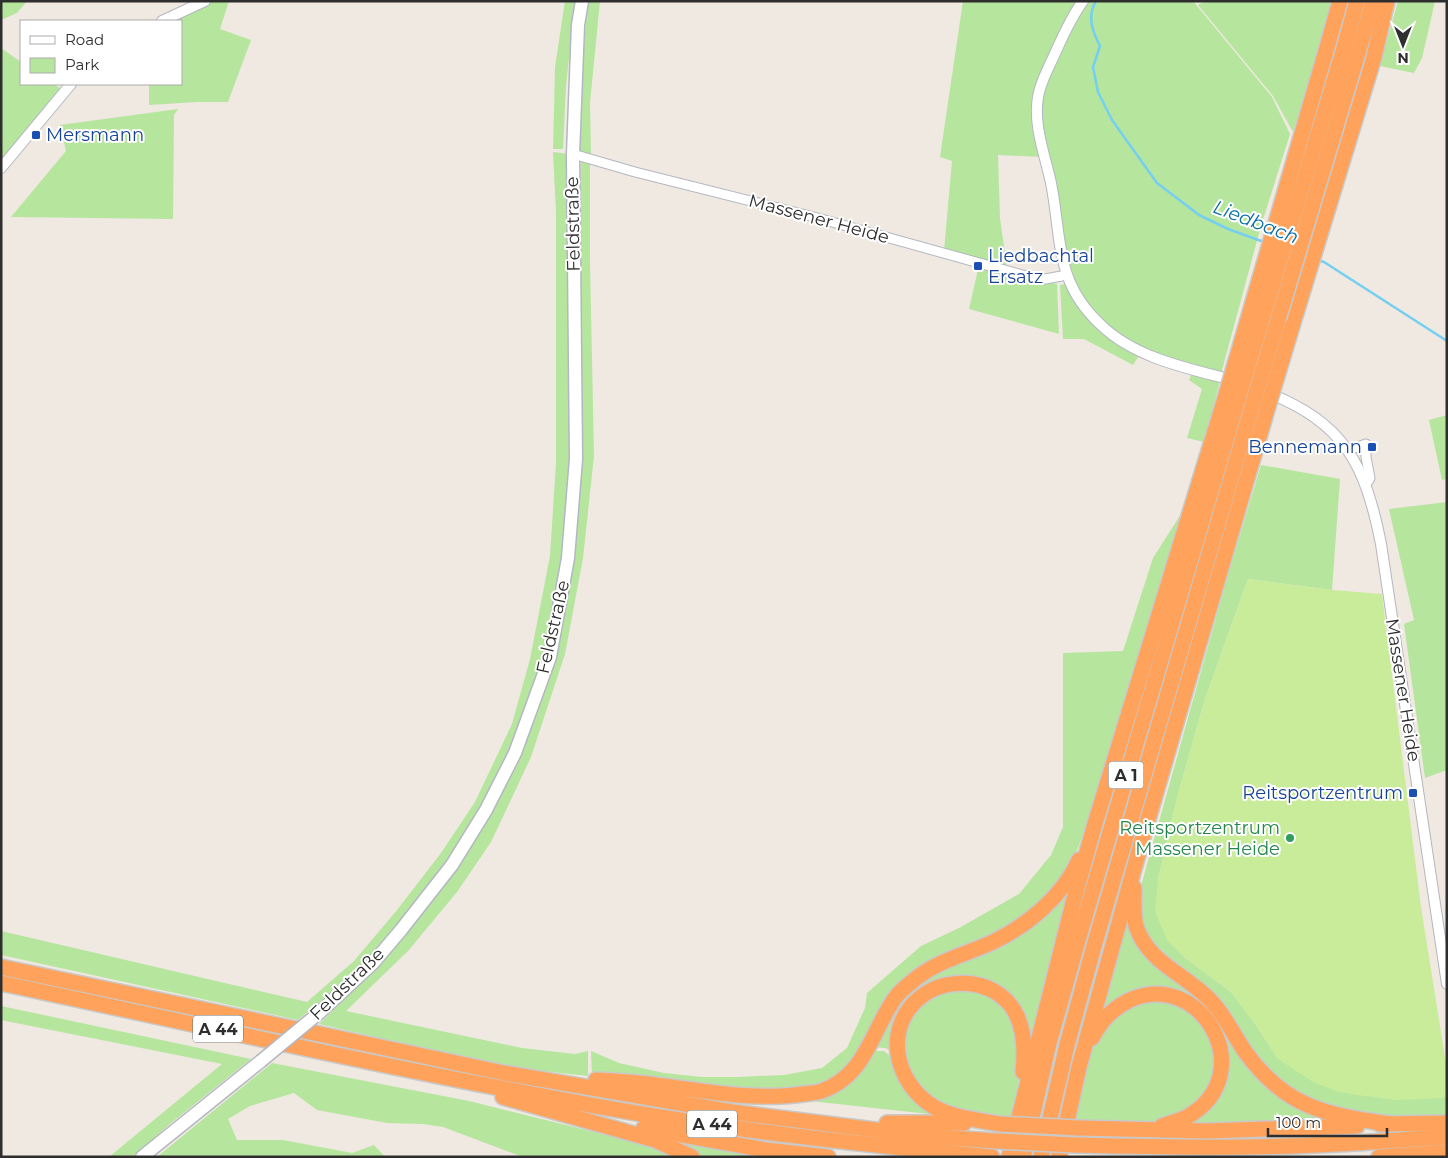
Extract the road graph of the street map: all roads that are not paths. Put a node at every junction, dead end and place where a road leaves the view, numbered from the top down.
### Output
1 (205, 1) edge
2 (582, 1) edge
3 (1082, 1) edge
4 (1340, 1) edge
5 (1358, 1) edge
6 (1374, 1) edge
7 (1387, 1) edge
8 (164, 20) edge
9 (1351, 51) junction
10 (70, 85) edge
11 (572, 154) junction
12 (1, 168) edge
13 (1067, 275) junction
14 (1233, 394) junction
15 (1261, 403) junction
16 (1348, 450) junction
17 (1366, 485) junction
18 (1094, 827) junction
19 (1142, 840) junction
20 (1, 967) edge
21 (1, 983) edge
22 (1447, 984) edge
23 (1079, 1067) junction
24 (504, 1073) junction
25 (434, 1075) junction
26 (1019, 1112) junction
27 (566, 1114) junction
28 (1447, 1123) edge
29 (828, 1124) junction
30 (1000, 1124) junction
31 (1390, 1124) junction
32 (1125, 1130) junction
33 (1447, 1137) edge
34 (1447, 1152) edge
35 (142, 1157) edge
36 (692, 1157) edge
37 (828, 1157) edge
38 (992, 1157) edge
39 (1009, 1157) edge
40 (1023, 1157) edge
41 (1041, 1157) edge
42 (1059, 1157) edge
43 (1379, 1157) edge

1 - 8 street
2 - 11 main road, Feldstraße
3 - 13 street, Massener Heide
4 - 14 highway, bridge
5 - 9 highway, A 1
6 - 9 highway, A 1
7 - 15 highway, bridge
9 - 14 highway, A 1, bridge
9 - 15 highway, A 1, bridge
10 - 12 street
11 - 13 street, Massener Heide
11 - 35 main road, Feldstraße, bridge
13 - 16 street, Massener Heide
14 - 18 highway
14 - 40 highway, A 1
15 - 19 highway
15 - 41 highway, A 1
16 - 17 street, Massener Heide
16 - 17 street, Massener Heide
17 - 22 street, Massener Heide
18 - 24 highway
18 - 26 highway
19 - 23 highway
19 - 31 highway
20 - 24 highway, A 44
21 - 25 highway, A 44
23 - 32 highway
23 - 42 highway
24 - 29 highway, A 44
25 - 27 highway
25 - 38 highway, A 44
26 - 30 highway
26 - 39 highway
27 - 36 highway
27 - 37 highway
28 - 31 highway
29 - 30 highway
29 - 33 highway, A 44, bridge
30 - 32 highway, bridge
31 - 32 highway
34 - 43 highway

